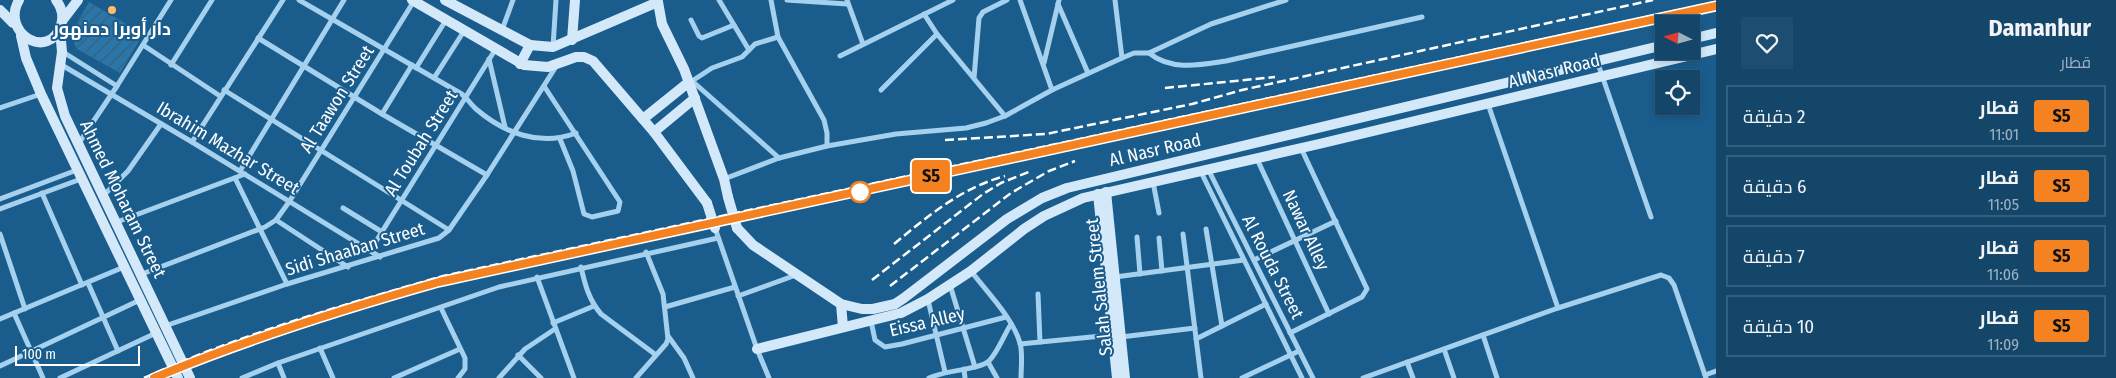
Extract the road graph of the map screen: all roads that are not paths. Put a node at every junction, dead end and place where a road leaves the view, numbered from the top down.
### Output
1 (20, 0) edge
2 (56, 0) edge
3 (78, 0) edge
4 (170, 0) edge
5 (212, 0) edge
6 (284, 0) edge
7 (298, 0) edge
8 (344, 0) edge
9 (445, 0) edge
10 (513, 0) edge
11 (556, 0) edge
12 (575, 0) edge
13 (719, 0) edge
14 (771, 0) edge
15 (787, 0) edge
16 (953, 0) edge
17 (1007, 0) edge
18 (1020, 0) edge
19 (1115, 0) edge
20 (1286, 0) edge
21 (413, 1) edge
22 (660, 1) edge
23 (847, 2) edge
24 (1058, 2) edge
25 (463, 4) edge
26 (0, 10) edge
27 (924, 14) junction
28 (1422, 17) dead end
29 (333, 20) junction
30 (446, 20) junction
31 (691, 20) dead end
32 (13, 23) junction
33 (61, 25) junction
34 (734, 25) junction
35 (502, 30) junction
36 (464, 31) junction
37 (1716, 33) edge
38 (937, 34) junction
39 (21, 36) junction
40 (778, 37) junction
41 (1700, 37) edge
42 (258, 38) junction
43 (572, 40) junction
44 (863, 44) junction
45 (143, 45) junction
46 (530, 45) junction
47 (553, 47) junction
48 (1655, 47) edge
49 (1716, 49) edge
50 (384, 50) junction
51 (495, 50) junction
52 (749, 50) junction
53 (62, 52) junction
54 (1148, 53) junction
55 (840, 56) dead end
56 (1122, 58) junction
57 (73, 59) junction
58 (489, 59) junction
59 (1597, 61) junction
60 (520, 64) junction
61 (557, 64) junction
62 (1044, 64) junction
63 (171, 65) junction
64 (64, 66) junction
65 (304, 66) junction
66 (414, 67) junction
67 (1088, 73) junction
68 (1602, 76) junction
69 (434, 78) junction
70 (974, 79) junction
71 (690, 82) junction
72 (117, 86) junction
73 (544, 86) junction
74 (224, 90) junction
75 (880, 90) dead end
76 (1052, 90) junction
77 (41, 94) junction
78 (111, 94) junction
79 (220, 96) junction
80 (354, 97) junction
81 (466, 97) junction
82 (695, 98) junction
83 (1488, 104) junction
84 (0, 108) edge
85 (382, 114) junction
86 (1005, 116) junction
87 (643, 119) junction
88 (272, 120) junction
89 (161, 124) junction
90 (505, 128) junction
91 (654, 132) junction
92 (514, 133) junction
93 (576, 133) junction
94 (560, 139) junction
95 (192, 142) junction
96 (78, 143) junction
97 (435, 146) junction
98 (827, 146) junction
99 (1301, 148) junction
100 (321, 150) junction
101 (779, 158) junction
102 (1257, 159) junction
103 (1204, 170) junction
104 (243, 173) junction
105 (79, 175) junction
106 (487, 175) junction
107 (235, 178) junction
108 (724, 179) junction
109 (1153, 182) junction
110 (1102, 193) junction
111 (42, 194) junction
112 (104, 196) junction
113 (0, 200) edge
114 (402, 200) junction
115 (93, 202) junction
116 (289, 202) junction
117 (1035, 202) junction
118 (343, 208) dead end
119 (0, 209) edge
120 (1159, 213) dead end
121 (1014, 214) junction
122 (1044, 216) junction
123 (1651, 217) dead end
124 (276, 220) junction
125 (1336, 221) junction
126 (117, 222) junction
127 (260, 228) junction
128 (1024, 229) junction
129 (1206, 229) dead end
130 (449, 230) junction
131 (382, 232) junction
132 (716, 233) junction
133 (0, 234) edge
134 (1183, 234) dead end
135 (1137, 237) dead end
136 (1159, 238) dead end
137 (1296, 241) junction
138 (370, 251) junction
139 (646, 252) junction
140 (380, 257) junction
141 (1244, 260) junction
142 (1254, 260) junction
143 (1212, 264) junction
144 (124, 267) junction
145 (348, 267) junction
146 (581, 267) junction
147 (1187, 268) junction
148 (971, 271) junction
149 (1162, 271) junction
150 (142, 274) junction
151 (798, 274) junction
152 (1140, 274) junction
153 (537, 277) junction
154 (1114, 277) junction
155 (88, 283) junction
156 (287, 284) junction
157 (82, 285) junction
158 (950, 285) junction
159 (735, 287) junction
160 (1038, 294) dead end
161 (738, 296) junction
162 (928, 299) junction
163 (140, 300) junction
164 (841, 304) junction
165 (1266, 304) junction
166 (594, 306) junction
167 (665, 307) junction
168 (441, 308) junction
169 (1558, 308) junction
170 (25, 309) junction
171 (14, 314) junction
172 (1330, 314) junction
173 (103, 317) junction
174 (1006, 317) junction
175 (0, 319) edge
176 (871, 322) junction
177 (1011, 324) junction
178 (165, 326) junction
179 (554, 326) junction
180 (1222, 326) junction
181 (843, 327) junction
182 (1195, 328) junction
183 (963, 329) junction
184 (156, 333) junction
185 (1290, 333) junction
186 (1483, 335) junction
187 (668, 336) junction
188 (937, 336) junction
189 (1116, 336) junction
190 (1196, 339) junction
191 (1040, 342) junction
192 (1020, 344) junction
193 (320, 348) junction
194 (1444, 348) junction
195 (460, 349) junction
196 (757, 349) junction
197 (118, 351) junction
198 (1299, 351) junction
199 (31, 352) junction
200 (518, 355) junction
201 (656, 355) junction
202 (1291, 356) junction
203 (988, 362) junction
204 (1407, 362) junction
205 (278, 364) junction
206 (0, 366) edge
207 (975, 367) junction
208 (964, 369) junction
209 (1716, 371) edge
210 (945, 372) junction
211 (254, 376) edge
212 (1251, 376) edge
213 (1705, 377) edge
214 (43, 378) edge
215 (60, 378) edge
216 (178, 378) edge
217 (190, 378) edge
218 (242, 378) edge
219 (284, 378) edge
220 (333, 378) edge
221 (394, 378) edge
222 (458, 378) edge
223 (499, 378) edge
224 (541, 378) edge
225 (574, 378) edge
226 (636, 378) edge
227 (694, 378) edge
228 (769, 378) edge
229 (929, 378) edge
230 (965, 378) edge
231 (997, 378) edge
232 (1021, 378) edge
233 (1117, 378) edge
234 (1124, 378) edge
235 (1201, 378) edge
236 (1242, 378) edge
237 (1302, 378) edge
238 (1312, 378) edge
239 (1364, 378) edge
240 (1413, 378) edge
241 (1454, 378) edge
242 (1498, 378) edge

1 - 32 main road
2 - 33 main road, Ahmed Moharam Street
3 - 33 main road
4 - 45 street
5 - 63 street
6 - 42 street
7 - 29 street
8 - 29 street
9 - 25 main road
10 - 35 street
11 - 47 street
12 - 43 main road
13 - 34 street
14 - 40 street
15 - 23 street
16 - 27 street
17 - 70 street
18 - 62 street
19 - 56 street
20 - 54 street
21 - 30 main road
21 - 50 street, Al Taawon Street
22 - 43 main road
22 - 71 main road, Al Nasr Road
23 - 44 street
24 - 62 street
24 - 67 street
25 - 35 main road
26 - 32 main road, Ahmed Moharam Street
27 - 38 street
27 - 44 street
28 - 54 street
29 - 50 street
29 - 65 street
30 - 36 main road
30 - 66 street
31 - 34 street
32 - 39 main road, Ahmed Moharam Street
33 - 39 main road
33 - 53 main road, Ahmed Moharam Street
34 - 52 street
35 - 46 main road
36 - 51 main road
36 - 69 street
37 - 41 main road
38 - 70 street
38 - 75 street
39 - 77 main road, Ahmed Moharam Street
40 - 52 street
40 - 98 street
42 - 65 street
42 - 74 street
43 - 47 main road
44 - 55 street
45 - 63 street
45 - 72 street
46 - 47 main road
46 - 60 main road
48 - 59 main road, Al Nasr Road
49 - 68 main road, Al Nasr Road
50 - 66 street
50 - 80 street, Al Taawon Street
51 - 58 street, Al Toubah Street
51 - 60 main road
52 - 71 street
53 - 57 street
53 - 64 main road, Ahmed Moharam Street
54 - 56 street
56 - 67 street
57 - 64 street
57 - 72 street
58 - 81 street, Al Toubah Street
58 - 90 street
59 - 68 street
59 - 117 main road, Al Nasr Road
60 - 61 main road
61 - 73 street, Sidi Shaaban Street
61 - 87 main road
62 - 76 street
63 - 79 street
64 - 78 street, Ibrahim Mazhar Street
64 - 96 main road, Ahmed Moharam Street
65 - 80 street
65 - 88 street
66 - 69 street
66 - 85 street
67 - 76 street
68 - 83 main road, Al Nasr Road
68 - 123 street
69 - 81 street
70 - 86 street
71 - 82 main road, Al Nasr Road
71 - 87 main road
71 - 101 street
72 - 78 street
73 - 92 street, Sidi Shaaban Street
73 - 93 street
74 - 79 street
74 - 88 street
76 - 86 street
77 - 84 street
77 - 105 main road, Ahmed Moharam Street
78 - 89 street, Ibrahim Mazhar Street
78 - 96 street
79 - 95 street
80 - 85 street
80 - 100 street, Al Taawon Street
81 - 90 street
81 - 97 street, Al Toubah Street
82 - 91 main road
82 - 108 main road, Al Nasr Road
83 - 99 main road, Al Nasr Road
83 - 169 street
85 - 97 street
86 - 98 street
87 - 91 main road
88 - 100 street
88 - 104 street
89 - 95 street, Ibrahim Mazhar Street
89 - 112 street
90 - 92 street
91 - 132 main road, bridge
92 - 94 street
92 - 106 street, Sidi Shaaban Street
93 - 94 street
93 - 94 street
95 - 104 street, Ibrahim Mazhar Street
96 - 112 main road, Ahmed Moharam Street
97 - 106 street
97 - 114 street, Al Toubah Street
98 - 101 street
99 - 102 main road, Al Nasr Road
99 - 125 street
100 - 114 street
100 - 116 street, Al Taawon Street
101 - 108 street
102 - 103 main road, Al Nasr Road
102 - 137 street, Nawar Alley
103 - 109 main road, Al Nasr Road
103 - 141 street, Al Rouda Street
103 - 142 street, Al Rouda Street
104 - 107 street
104 - 116 street, Ibrahim Mazhar Street
105 - 111 street
105 - 113 street
105 - 115 main road, Ahmed Moharam Street
106 - 130 street, Sidi Shaaban Street
107 - 126 street
107 - 127 street
108 - 151 main road, Al Nasr Road, bridge
109 - 110 main road, Al Nasr Road
109 - 120 street
110 - 122 main road, Al Nasr Road
110 - 154 main road, Salah Salem Street
110 - 189 main road, Salah Salem Street
111 - 119 street
111 - 157 street
112 - 115 street
112 - 126 main road, Ahmed Moharam Street
114 - 130 street
114 - 131 street, Al Toubah Street
115 - 144 main road, Ahmed Moharam Street
116 - 124 street, Al Taawon Street
116 - 138 street, Ibrahim Mazhar Street
117 - 121 main road, Al Nasr Road
117 - 122 main road
118 - 131 street
121 - 128 main road
121 - 164 main road, Al Nasr Road
122 - 128 main road, Al Nasr Road
124 - 127 street
124 - 145 street
125 - 137 street
125 - 172 street
126 - 150 main road, Ahmed Moharam Street
127 - 150 street
127 - 156 street
128 - 148 main road, Al Nasr Road
129 - 143 street
130 - 140 street, Sidi Shaaban Street
131 - 138 street, Al Toubah Street
132 - 139 street
132 - 159 street
133 - 170 street
134 - 147 street
135 - 152 street
136 - 149 street
137 - 142 street
137 - 172 street, Nawar Alley
138 - 140 street, Ibrahim Mazhar Street
139 - 146 street
139 - 167 street
140 - 145 street, Sidi Shaaban Street
141 - 143 street
141 - 165 street, Al Rouda Street
142 - 185 street, Al Rouda Street
143 - 147 street
143 - 180 street
144 - 155 street
144 - 163 main road, Ahmed Moharam Street
145 - 156 street, Sidi Shaaban Street
146 - 153 street
146 - 166 street
147 - 149 street
147 - 182 street
148 - 158 main road, Al Nasr Road
148 - 174 street
149 - 152 street
150 - 178 main road, Ahmed Moharam Street
151 - 161 street
151 - 164 main road, Al Nasr Road
152 - 154 street
153 - 168 street
153 - 179 street
154 - 189 main road, Salah Salem Street
155 - 157 street
155 - 173 street
156 - 178 street, Sidi Shaaban Street
157 - 170 street
158 - 162 main road, Al Nasr Road
158 - 183 street
159 - 161 street
159 - 167 street
160 - 191 street
161 - 196 street
162 - 176 main road, Al Nasr Road
162 - 188 street
163 - 173 street
163 - 184 main road, Ahmed Moharam Street
164 - 181 main road
165 - 180 street
165 - 202 street, Al Rouda Street
166 - 179 street
166 - 201 street
167 - 187 street
168 - 193 street
168 - 195 street
169 - 186 street
169 - 213 street
170 - 171 street
171 - 175 street
171 - 199 street
172 - 185 street
173 - 197 street
173 - 199 street
174 - 177 street
174 - 183 street, Eissa Alley
176 - 181 main road, Al Nasr Road
176 - 188 street, Eissa Alley
177 - 192 street
177 - 203 street
178 - 217 main road, Ahmed Moharam Street
179 - 200 street
179 - 225 street
180 - 190 street
181 - 196 main road, Al Nasr Road
182 - 189 street
182 - 190 street
183 - 188 street, Eissa Alley
183 - 207 street
184 - 197 street
184 - 216 main road, Ahmed Moharam Street
185 - 198 street, Al Rouda Street
186 - 194 street
186 - 242 street
187 - 201 street
187 - 227 street
188 - 210 street
189 - 191 street
189 - 233 main road, Salah Salem Street
189 - 234 main road, Salah Salem Street
190 - 235 street
191 - 192 street
192 - 232 street
193 - 205 street
193 - 220 street
194 - 204 street
194 - 241 street
195 - 221 street
195 - 222 street
196 - 228 street
197 - 215 street
198 - 202 street
198 - 238 street, Al Rouda Street
199 - 206 street
199 - 214 street
200 - 223 street
200 - 224 street
201 - 226 street
202 - 212 street
202 - 237 street, Al Rouda Street
203 - 207 street
203 - 231 street
204 - 239 street
204 - 240 street
205 - 211 street
205 - 219 street
207 - 208 street
208 - 210 street
208 - 230 street
209 - 213 street
210 - 229 street
211 - 218 street
212 - 236 street

